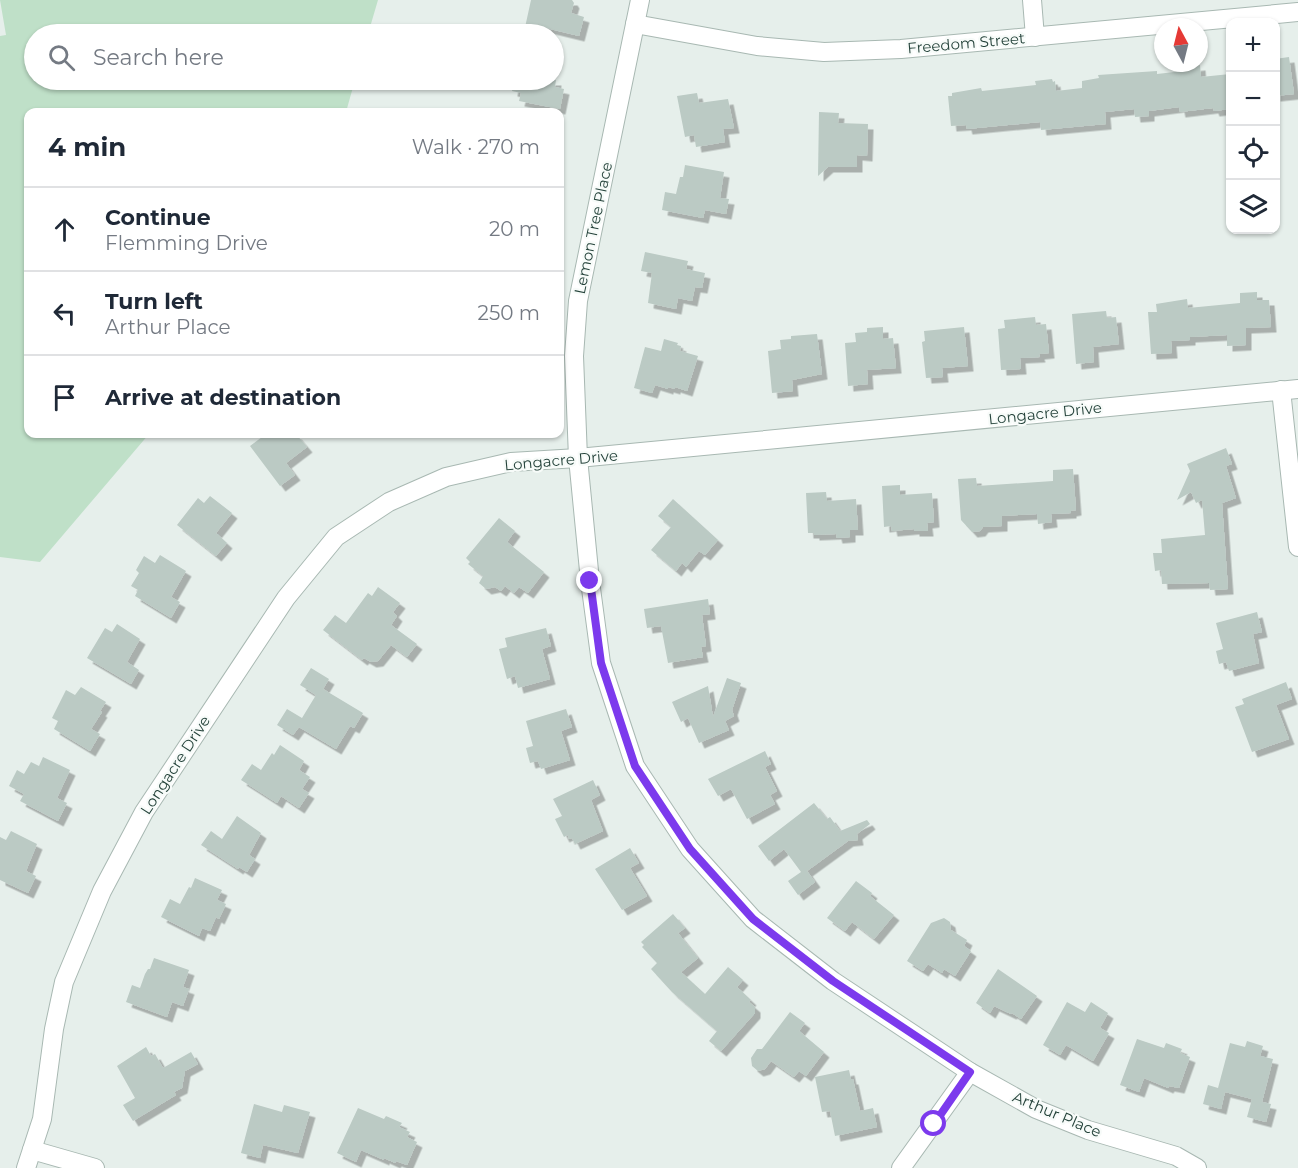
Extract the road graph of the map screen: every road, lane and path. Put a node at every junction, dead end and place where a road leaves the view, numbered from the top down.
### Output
1 (640, 0) edge
2 (1032, 0) edge
3 (1234, 9) edge
4 (1298, 12) edge
5 (635, 24) junction
6 (1035, 37) junction
7 (1289, 390) edge
8 (578, 458) junction
9 (1298, 547) edge
10 (970, 1072) junction
11 (32, 1150) junction
12 (26, 1168) edge
13 (95, 1168) edge
14 (901, 1168) edge
15 (1197, 1168) edge

1 - 5 street, Lemon Tree Place
2 - 6 street
3 - 4 street, Freedom Street
3 - 6 street, Freedom Street
5 - 6 street, Freedom Street
5 - 8 street, Lemon Tree Place
7 - 8 street, Longacre Drive
7 - 9 street
8 - 10 street, Arthur Place
8 - 11 street, Longacre Drive
10 - 14 street
10 - 15 street, Arthur Place
11 - 12 street, Longacre Drive
11 - 13 street

